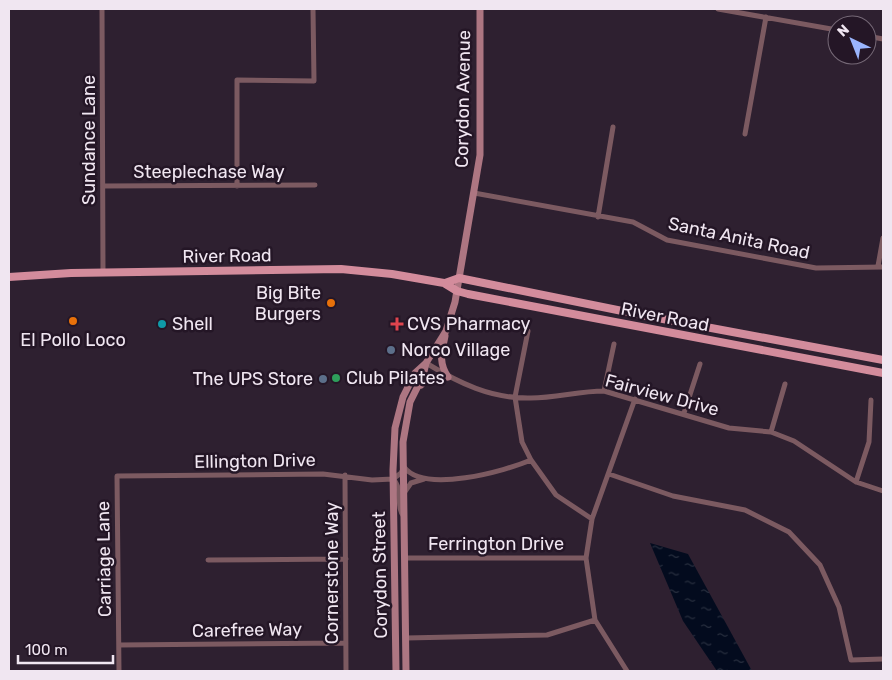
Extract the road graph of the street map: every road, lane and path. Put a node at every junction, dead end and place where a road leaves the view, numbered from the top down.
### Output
1 (102, 9) edge
2 (313, 9) edge
3 (480, 9) edge
4 (718, 9) edge
5 (766, 17) junction
6 (827, 28) edge
7 (613, 127) dead end
8 (745, 134) dead end
9 (315, 185) dead end
10 (103, 186) junction
11 (237, 186) junction
12 (474, 193) junction
13 (598, 216) junction
14 (883, 238) edge
15 (881, 267) edge
16 (103, 272) junction
17 (9, 277) edge
18 (459, 278) junction
19 (444, 283) junction
20 (457, 291) junction
21 (446, 331) junction
22 (528, 331) dead end
23 (614, 344) dead end
24 (883, 360) edge
25 (426, 363) junction
26 (700, 364) dead end
27 (883, 373) edge
28 (448, 377) junction
29 (785, 384) dead end
30 (604, 391) junction
31 (515, 397) junction
32 (635, 399) junction
33 (871, 400) dead end
34 (410, 402) junction
35 (684, 413) junction
36 (771, 432) junction
37 (531, 460) junction
38 (404, 467) junction
39 (609, 474) junction
40 (345, 475) junction
41 (117, 476) joint
42 (393, 479) junction
43 (427, 479) junction
44 (856, 482) junction
45 (883, 491) edge
46 (404, 493) junction
47 (404, 517) junction
48 (592, 519) junction
49 (406, 558) junction
50 (586, 558) junction
51 (346, 559) junction
52 (208, 560) dead end
53 (595, 620) junction
54 (406, 638) junction
55 (346, 643) junction
56 (119, 645) junction
57 (883, 659) edge
58 (119, 671) edge
59 (346, 671) edge
60 (396, 671) edge
61 (406, 671) edge
62 (627, 671) edge

1 - 10 street, Sundance Lane
2 - 11 street
3 - 12 main road, Corydon Avenue
4 - 5 street
5 - 6 street
5 - 8 street
7 - 13 street
9 - 11 street, Steeplechase Way
10 - 11 street, Steeplechase Way
10 - 16 street, Sundance Lane
12 - 13 street, Santa Anita Road
12 - 18 main road, Corydon Avenue
13 - 15 street, Santa Anita Road
14 - 15 street
16 - 17 main road, River Road
16 - 19 main road, River Road
18 - 19 main road, River Road
18 - 20 main road, Corydon Street
18 - 24 main road, River Road
19 - 20 main road, River Road
20 - 21 main road, Corydon Street
20 - 27 main road, River Road
21 - 25 main road, Corydon Street
21 - 28 main road
22 - 31 street
23 - 30 street
25 - 28 street, Fairview Drive
25 - 34 main road, Corydon Street
25 - 42 main road, Corydon Street
26 - 35 street
28 - 31 street, Fairview Drive
28 - 34 main road
29 - 36 street
30 - 31 street, Fairview Drive
30 - 32 street, Fairview Drive
31 - 37 street
32 - 35 street, Fairview Drive
32 - 39 street
33 - 44 street
34 - 38 main road, Corydon Street
35 - 36 street, Fairview Drive
36 - 44 street, Fairview Drive
37 - 43 street
37 - 48 street
38 - 42 street
38 - 43 street
38 - 46 main road, Corydon Street
39 - 48 street
39 - 57 street
40 - 41 street, Ellington Drive
40 - 42 street, Ellington Drive
40 - 51 street, Cornerstone Way
41 - 56 street, Carriage Lane
42 - 47 street, Corydon Street
42 - 60 main road, Corydon Street
43 - 46 street
44 - 45 street, Fairview Drive
46 - 47 main road, Corydon Street
47 - 49 main road, Corydon Street
48 - 50 street
49 - 50 street, Ferrington Drive
49 - 54 main road, Corydon Street
50 - 53 street
51 - 52 street
51 - 55 street, Cornerstone Way
53 - 54 street
53 - 62 street
54 - 61 main road, Corydon Street
55 - 56 street, Carefree Way
55 - 59 street, Cornerstone Way
56 - 58 street, Carriage Lane

